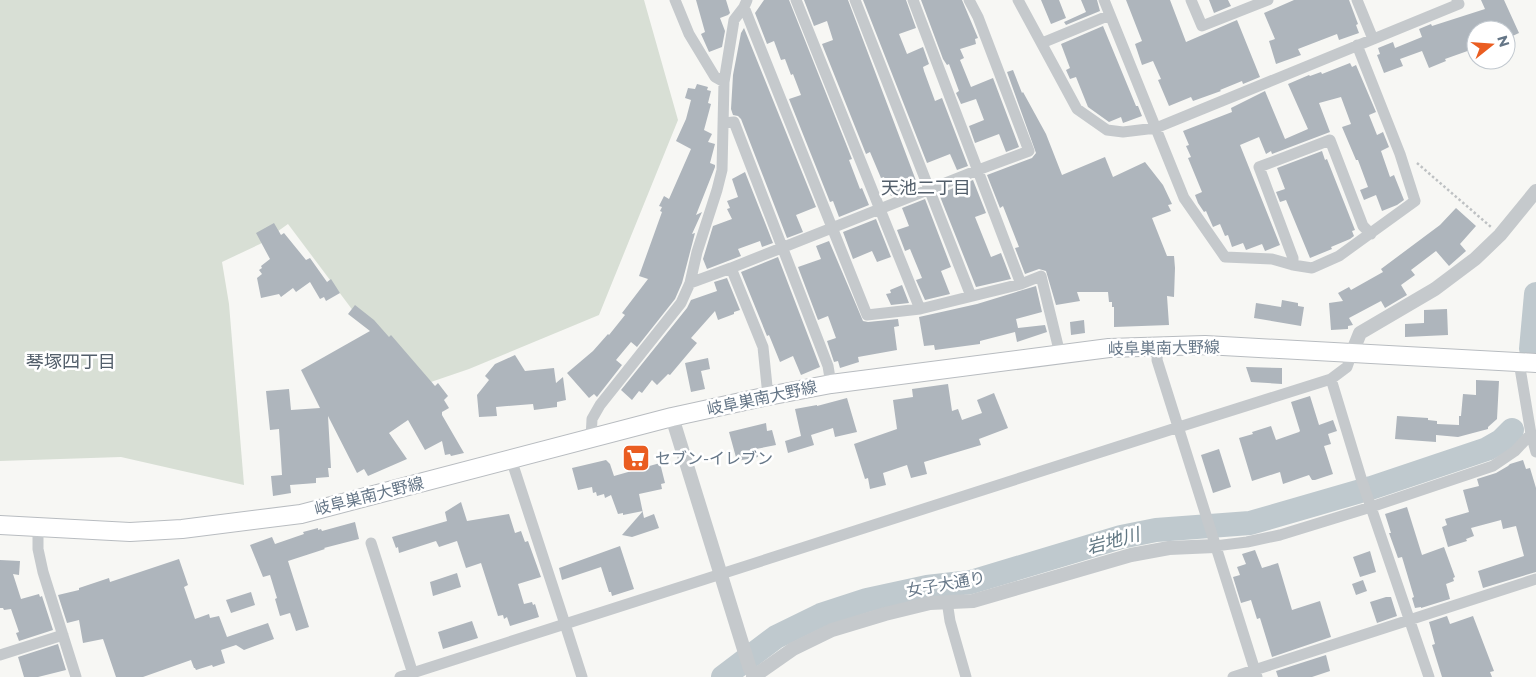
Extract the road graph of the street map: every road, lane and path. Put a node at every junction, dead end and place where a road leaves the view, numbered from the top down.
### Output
1 (675, 0) edge
2 (796, 0) edge
3 (855, 0) edge
4 (913, 0) edge
5 (969, 0) edge
6 (1018, 0) edge
7 (1104, 0) edge
8 (1191, 0) edge
9 (1268, 0) edge
10 (1357, 0) edge
11 (1457, 0) edge
12 (745, 3) edge
13 (1110, 14) junction
14 (1373, 39) junction
15 (1042, 42) junction
16 (1357, 45) junction
17 (724, 82) junction
18 (724, 123) junction
19 (1156, 128) junction
20 (1417, 163) dead end
21 (978, 170) junction
22 (929, 189) junction
23 (1536, 191) edge
24 (880, 209) junction
25 (833, 228) junction
26 (1371, 234) junction
27 (1500, 235) junction
28 (783, 248) junction
29 (1293, 265) junction
30 (731, 268) junction
31 (690, 283) junction
32 (1021, 284) junction
33 (971, 296) junction
34 (920, 309) junction
35 (1158, 346) junction
36 (1352, 353) junction
37 (1060, 354) junction
38 (1528, 363) edge
39 (1331, 379) junction
40 (831, 384) junction
41 (768, 396) junction
42 (672, 417) junction
43 (1179, 427) junction
44 (1531, 434) junction
45 (591, 439) junction
46 (1536, 452) edge
47 (511, 459) junction
48 (1370, 504) junction
49 (0, 525) edge
50 (38, 527) junction
51 (371, 543) dead end
52 (1214, 543) junction
53 (720, 574) junction
54 (1536, 579) edge
55 (947, 601) junction
56 (1410, 620) junction
57 (565, 624) junction
58 (63, 635) junction
59 (0, 655) edge
60 (1256, 673) edge
61 (753, 674) edge
62 (413, 675) edge
63 (76, 677) edge
64 (400, 677) edge
65 (582, 677) edge
66 (966, 677) edge
67 (1233, 677) edge
68 (1429, 677) edge

1 - 17 street
2 - 24 street
3 - 22 street
4 - 21 street
5 - 21 street
6 - 15 street
7 - 13 street
8 - 9 street
10 - 14 street
11 - 14 street
12 - 17 street
12 - 25 street
13 - 15 street
13 - 19 street
14 - 16 street
15 - 19 street
16 - 19 street
16 - 26 street
17 - 18 street
18 - 28 street
18 - 31 street
19 - 29 street
20 - 27 path
21 - 22 street
21 - 32 street
22 - 24 street
22 - 33 street
23 - 27 street
24 - 25 street
24 - 34 street
25 - 28 street
25 - 34 street
26 - 29 street
26 - 29 street
27 - 36 street
28 - 30 street
28 - 40 street
30 - 31 street
30 - 41 street
31 - 45 street
32 - 33 street
32 - 37 street
33 - 34 street
35 - 36 main road, 岐阜巣南大野線
35 - 37 main road, 岐阜巣南大野線
35 - 43 street
36 - 38 main road, 岐阜巣南大野線
36 - 39 street
37 - 40 main road, 岐阜巣南大野線
38 - 44 street
39 - 43 street
39 - 48 street
40 - 41 main road, 岐阜巣南大野線
41 - 42 main road, 岐阜巣南大野線
42 - 45 main road, 岐阜巣南大野線
42 - 53 street
43 - 52 street
43 - 53 street
44 - 46 street
44 - 48 street
45 - 47 main road, 岐阜巣南大野線
47 - 50 main road, 岐阜巣南大野線
47 - 57 street
48 - 52 street
48 - 56 street
49 - 50 main road, 岐阜巣南大野線
50 - 58 street
51 - 62 street
52 - 55 street, 女子大通り
52 - 60 street
53 - 57 street
53 - 61 street
54 - 56 street
55 - 61 street, 女子大通り
55 - 66 street
56 - 60 street
56 - 68 street
57 - 62 street
57 - 65 street
58 - 59 street
58 - 63 street
60 - 67 street
62 - 64 street

